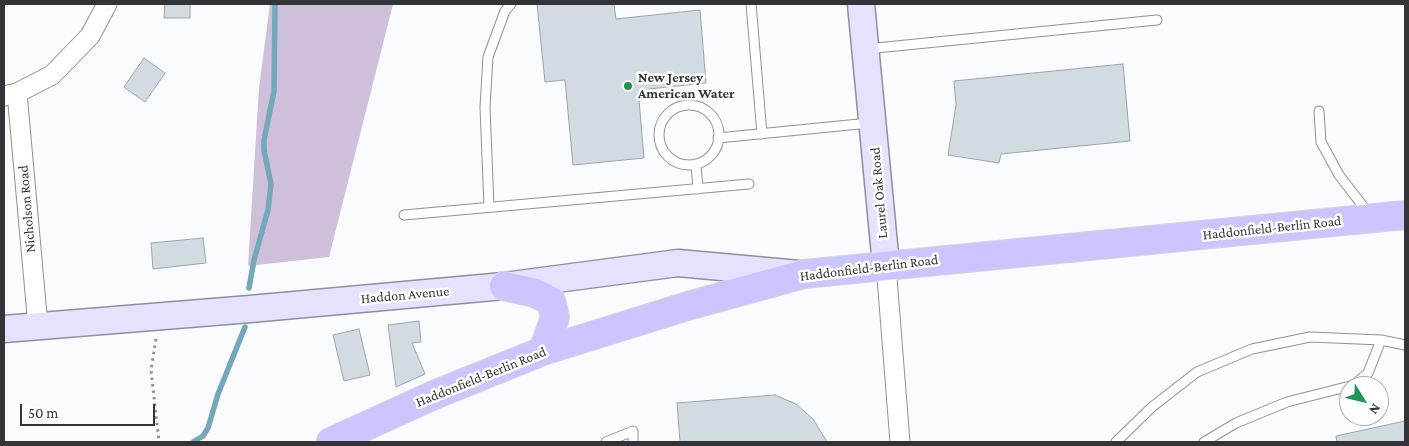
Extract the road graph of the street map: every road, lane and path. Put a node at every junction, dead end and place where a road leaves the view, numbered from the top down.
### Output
1 (106, 4) edge
2 (511, 4) edge
3 (752, 4) edge
4 (861, 4) edge
5 (1157, 20) dead end
6 (865, 49) junction
7 (10, 94) edge
8 (1319, 111) dead end
9 (872, 122) junction
10 (762, 134) junction
11 (718, 138) junction
12 (696, 164) junction
13 (749, 184) dead end
14 (698, 189) junction
15 (489, 207) junction
16 (1405, 214) edge
17 (404, 215) dead end
18 (1372, 218) junction
19 (886, 265) junction
20 (804, 274) junction
21 (504, 286) junction
22 (38, 326) junction
23 (4, 328) edge
24 (155, 330) dead end
25 (1381, 340) junction
26 (1405, 345) edge
27 (543, 351) junction
28 (159, 442) edge
29 (331, 442) edge
30 (606, 442) edge
31 (633, 442) edge
32 (900, 442) edge
33 (1116, 442) edge
34 (1204, 442) edge

1 - 7 street
2 - 15 lane
3 - 10 lane
4 - 6 street, Laurel Oak Road
5 - 6 lane
6 - 9 street, Laurel Oak Road
7 - 22 street, Nicholson Road
8 - 18 lane
9 - 10 lane
9 - 19 street, Laurel Oak Road
10 - 11 lane
11 - 12 lane
11 - 12 lane
12 - 14 lane
13 - 14 lane
14 - 15 lane
15 - 17 lane
16 - 18 main road, Haddonfield-Berlin Road
18 - 19 main road, Haddonfield-Berlin Road
19 - 20 main road, Haddonfield-Berlin Road
19 - 32 street, Laurel Oak Road
20 - 21 street, Haddon Avenue
20 - 27 main road, Haddonfield-Berlin Road
21 - 22 street, Haddon Avenue
21 - 27 main road
22 - 23 street, Haddon Avenue
24 - 28 path
25 - 26 lane
25 - 33 lane
25 - 34 lane
27 - 29 main road, Haddonfield-Berlin Road
30 - 31 lane

